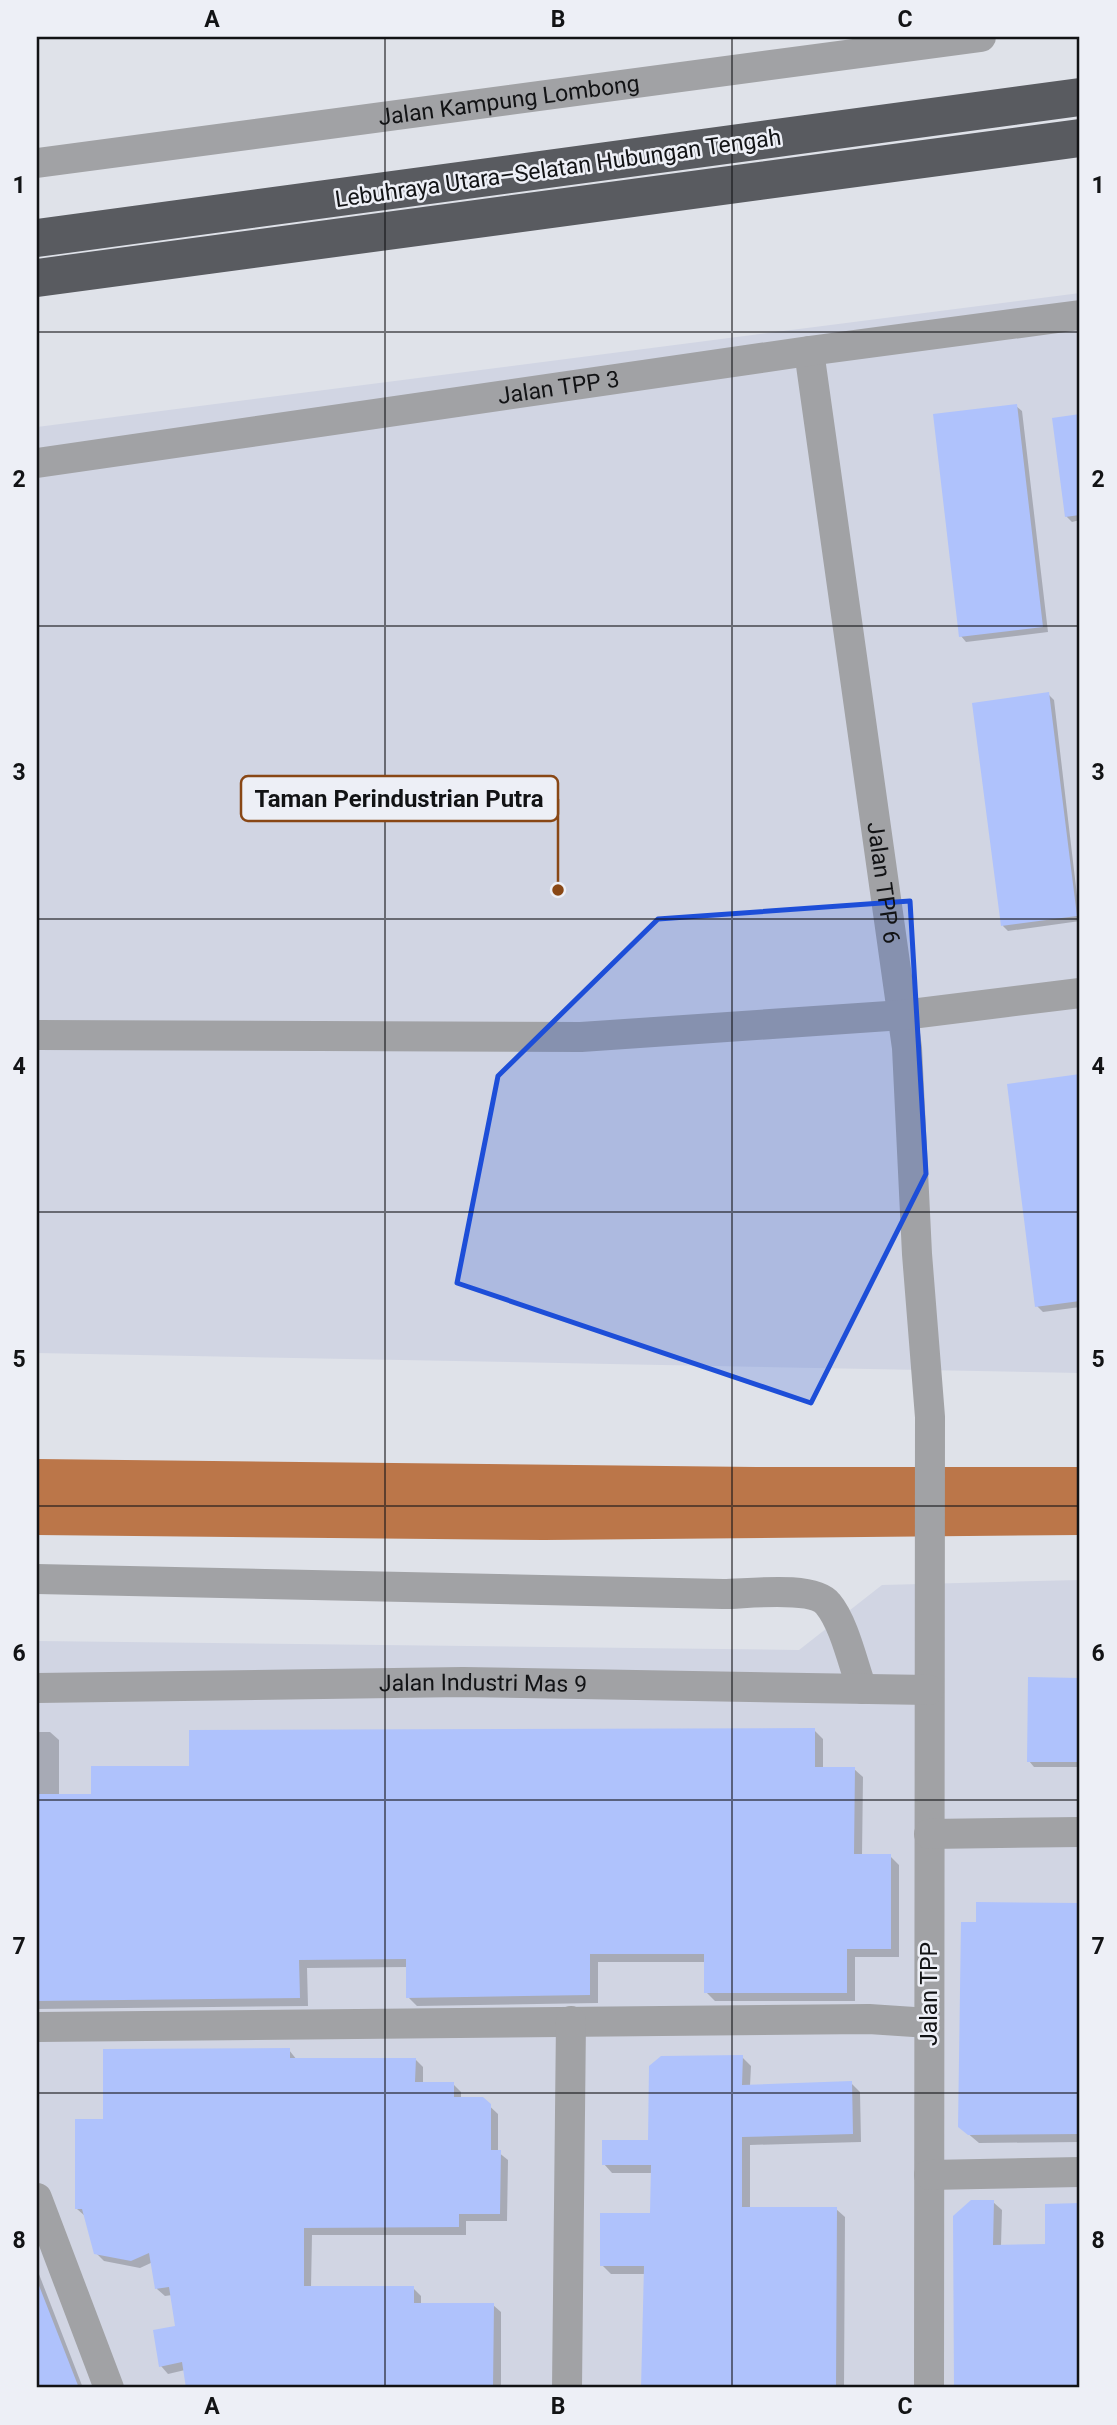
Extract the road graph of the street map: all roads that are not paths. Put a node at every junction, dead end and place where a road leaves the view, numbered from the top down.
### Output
1 (981, 37) edge
2 (1080, 97) edge
3 (1080, 138) edge
4 (37, 163) edge
5 (37, 239) edge
6 (37, 278) edge
7 (1080, 315) edge
8 (808, 351) junction
9 (37, 463) edge
10 (1080, 993) edge
11 (903, 1014) junction
12 (37, 1035) edge
13 (37, 1579) edge
14 (929, 1600) joint
15 (37, 1688) edge
16 (862, 1689) junction
17 (929, 1690) junction
18 (1080, 1832) edge
19 (929, 1834) junction
20 (571, 2021) junction
21 (929, 2023) junction
22 (37, 2027) edge
23 (1080, 2172) edge
24 (929, 2175) junction
25 (37, 2198) edge
26 (109, 2388) edge
27 (567, 2388) edge
28 (929, 2388) edge

1 - 4 street, Jalan Kampung Lombong
2 - 5 highway, Lebuhraya Utara–Selatan Hubungan Tengah
3 - 6 highway, Lebuhraya Utara–Selatan Hubungan Tengah
7 - 8 street, Jalan TPP 3
8 - 9 street, Jalan TPP 3
8 - 11 street, Jalan TPP 6
10 - 11 street
11 - 12 street
11 - 14 street, Jalan TPP 6
13 - 16 street
14 - 17 street, Jalan TPP
15 - 16 street, Jalan Industri Mas 9
16 - 17 street, Jalan Industri Mas 9
17 - 19 street, Jalan TPP
18 - 19 street
19 - 21 street, Jalan TPP
20 - 21 street
20 - 22 street
20 - 27 street
21 - 24 street, Jalan TPP
23 - 24 street
24 - 28 street, Jalan TPP
25 - 26 street

